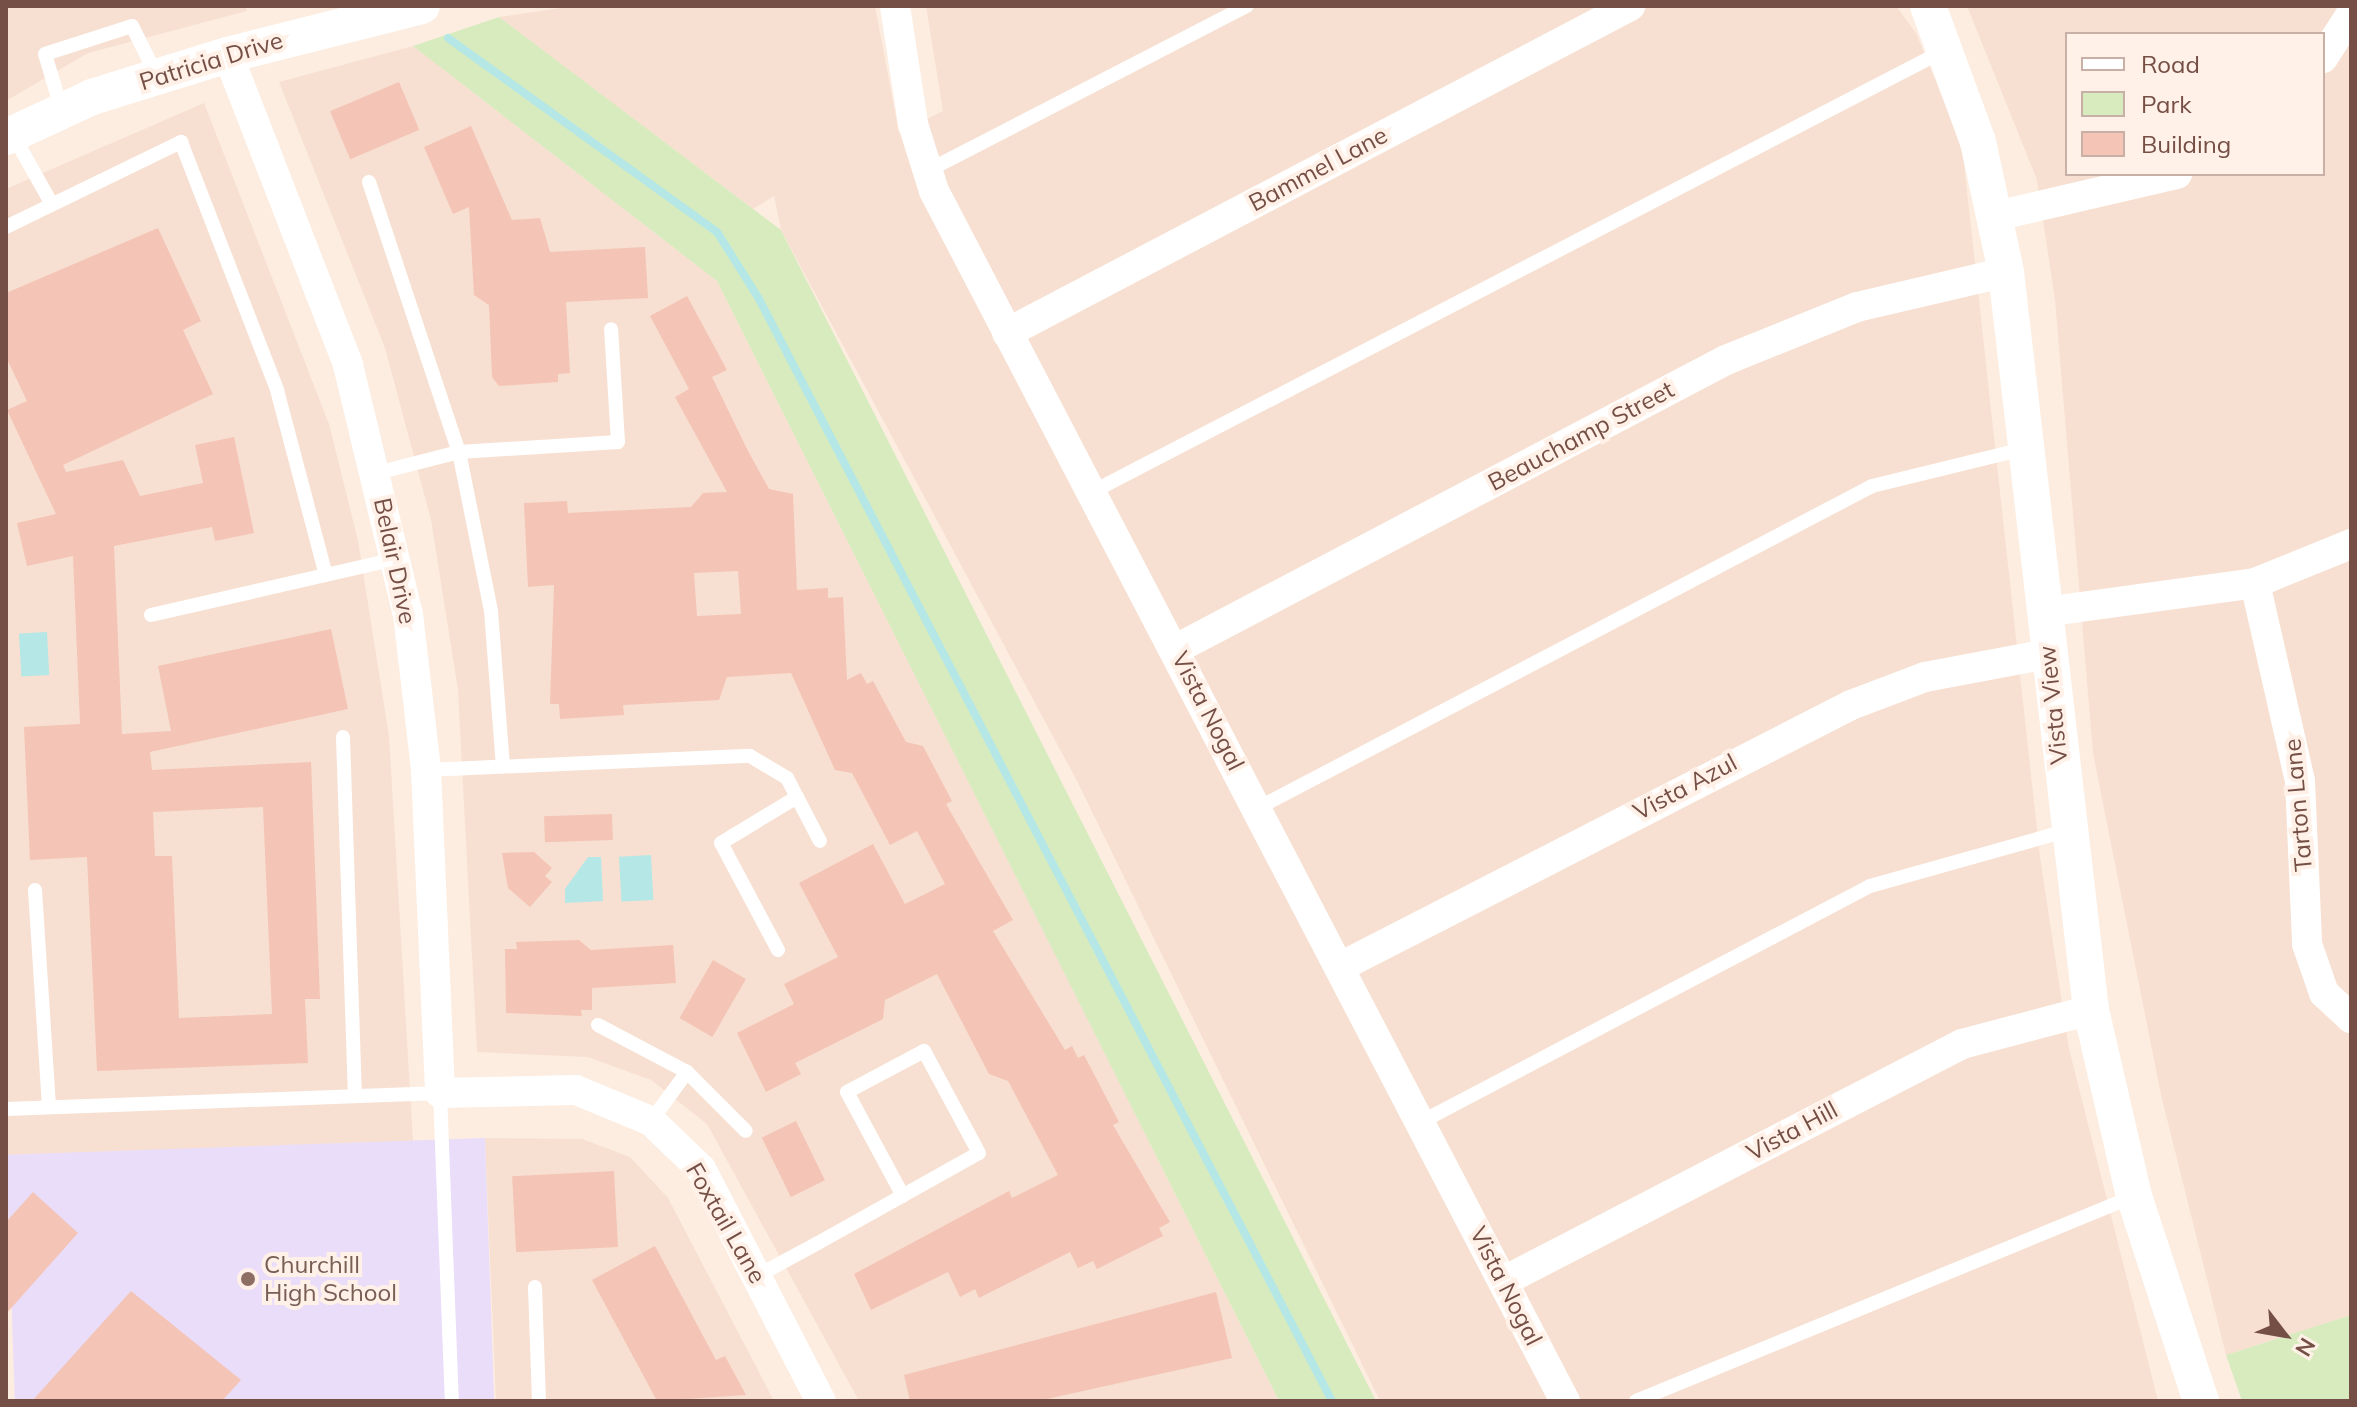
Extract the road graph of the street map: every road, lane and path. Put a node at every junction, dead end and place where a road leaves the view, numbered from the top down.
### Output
1 (422, 6) edge
2 (895, 6) edge
3 (1247, 6) edge
4 (1630, 6) edge
5 (1928, 6) edge
6 (2351, 14) edge
7 (1947, 49) junction
8 (228, 55) junction
9 (2325, 55) edge
10 (158, 77) junction
11 (62, 111) junction
12 (9, 135) edge
13 (927, 171) junction
14 (2168, 176) edge
15 (369, 182) dead end
16 (50, 201) junction
17 (1996, 216) junction
18 (6, 227) edge
19 (2006, 272) junction
20 (611, 329) dead end
21 (1007, 333) junction
22 (2024, 449) junction
23 (459, 452) junction
24 (377, 473) junction
25 (1092, 492) junction
26 (2351, 544) edge
27 (396, 559) junction
28 (326, 575) junction
29 (2255, 583) junction
30 (2044, 612) junction
31 (151, 615) dead end
32 (1176, 649) junction
33 (2048, 654) junction
34 (343, 737) dead end
35 (503, 767) junction
36 (426, 770) junction
37 (797, 797) junction
38 (1258, 808) junction
39 (2066, 831) junction
40 (820, 841) dead end
41 (35, 890) dead end
42 (778, 950) dead end
43 (1340, 967) junction
44 (2091, 1010) junction
45 (2351, 1018) edge
46 (598, 1025) dead end
47 (687, 1072) junction
48 (440, 1093) junction
49 (355, 1096) junction
50 (49, 1107) junction
51 (6, 1109) edge
52 (651, 1121) junction
53 (1421, 1122) junction
54 (746, 1131) dead end
55 (903, 1196) junction
56 (2134, 1196) junction
57 (757, 1276) junction
58 (1504, 1281) junction
59 (535, 1287) dead end
60 (452, 1401) edge
61 (539, 1401) edge
62 (821, 1401) edge
63 (1565, 1401) edge
64 (1636, 1401) edge
65 (2201, 1401) edge

1 - 8 street, Patricia Drive
2 - 13 street, Vista Nogal
3 - 13 lane
4 - 21 street, Bammel Lane
5 - 7 street, Vista View
6 - 9 street
7 - 17 street, Vista View
7 - 25 lane
8 - 10 street, Patricia Drive
8 - 24 street, Belair Drive
10 - 11 street, Patricia Drive
10 - 11 lane
11 - 12 street, Patricia Drive
12 - 16 lane
13 - 21 street, Vista Nogal
14 - 17 street
15 - 23 lane
16 - 18 lane
16 - 28 lane
17 - 19 street, Vista View
19 - 22 street, Vista View
19 - 32 street, Beauchamp Street
20 - 23 lane
21 - 25 street, Vista Nogal
22 - 30 street, Vista View
22 - 38 lane
23 - 24 lane
23 - 35 lane
24 - 27 street, Belair Drive
25 - 32 street, Vista Nogal
26 - 29 street
27 - 28 lane
27 - 36 street, Belair Drive
28 - 31 lane
29 - 30 street
29 - 45 street, Tarton Lane
30 - 33 street, Vista View
32 - 38 street, Vista Nogal
33 - 39 street, Vista View
33 - 43 street, Vista Azul
34 - 49 lane
35 - 36 lane
35 - 37 lane
36 - 48 street, Belair Drive
37 - 40 lane
37 - 42 lane
38 - 43 street, Vista Nogal
39 - 44 street, Vista View
39 - 53 lane
41 - 50 lane
43 - 53 street, Vista Nogal
44 - 56 street, Vista View
44 - 58 street, Vista Hill
46 - 47 lane
47 - 52 lane
47 - 54 lane
48 - 49 lane
48 - 52 street, Foxtail Lane
48 - 60 lane
49 - 50 lane
50 - 51 lane
52 - 57 street, Foxtail Lane
53 - 58 street, Vista Nogal
55 - 55 lane
55 - 57 lane
56 - 64 lane
56 - 65 street, Vista View
57 - 62 street, Foxtail Lane
58 - 63 street, Vista Nogal
59 - 61 lane

